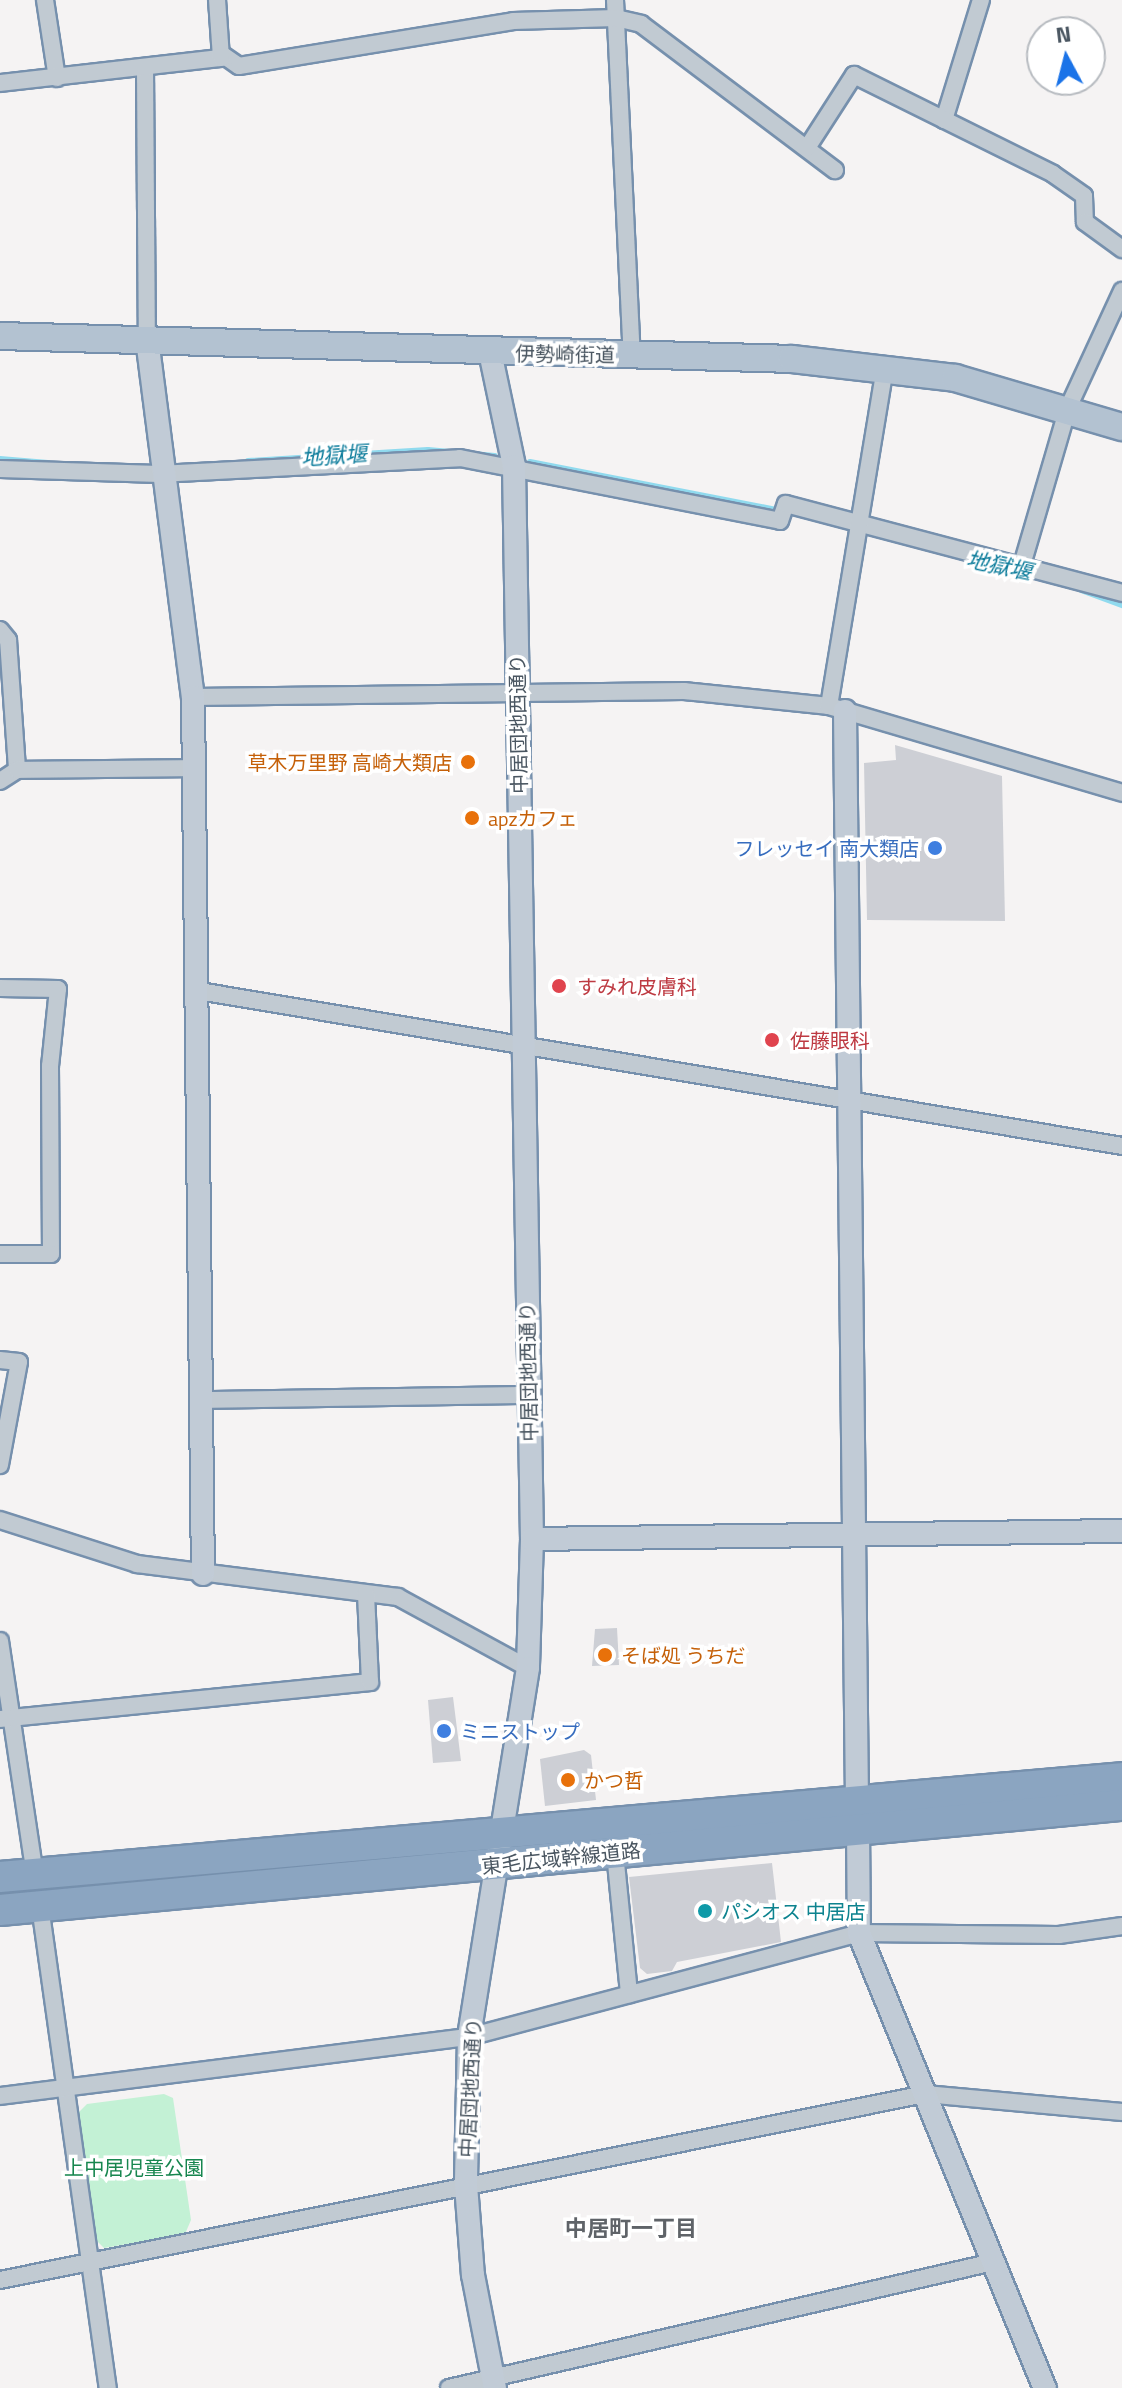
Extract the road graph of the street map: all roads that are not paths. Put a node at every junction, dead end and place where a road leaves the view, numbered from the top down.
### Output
1 (45, 0) edge
2 (217, 0) edge
3 (615, 0) edge
4 (981, 0) edge
5 (616, 18) junction
6 (223, 55) junction
7 (145, 69) junction
8 (57, 78) junction
9 (0, 83) edge
10 (944, 120) junction
11 (807, 148) junction
12 (835, 170) dead end
13 (1122, 249) edge
14 (1122, 291) edge
15 (0, 336) edge
16 (147, 339) junction
17 (490, 352) junction
18 (632, 355) junction
19 (885, 367) junction
20 (1068, 408) junction
21 (1122, 427) edge
22 (514, 466) junction
23 (0, 469) edge
24 (159, 474) junction
25 (864, 523) junction
26 (1022, 565) junction
27 (1122, 593) edge
28 (0, 630) edge
29 (518, 696) junction
30 (193, 697) junction
31 (837, 708) junction
32 (194, 768) junction
33 (17, 770) junction
34 (0, 781) edge
35 (1122, 793) edge
36 (0, 988) edge
37 (199, 991) junction
38 (522, 1045) junction
39 (852, 1100) junction
40 (1122, 1146) edge
41 (0, 1254) edge
42 (0, 1360) edge
43 (529, 1395) junction
44 (205, 1400) junction
45 (0, 1465) edge
46 (0, 1520) edge
47 (1122, 1531) edge
48 (853, 1532) junction
49 (532, 1539) junction
50 (203, 1574) junction
51 (366, 1594) junction
52 (0, 1641) edge
53 (528, 1668) junction
54 (7, 1718) edge
55 (1122, 1778) edge
56 (1122, 1805) edge
57 (857, 1813) junction
58 (504, 1833) junction
59 (615, 1853) junction
60 (499, 1865) junction
61 (35, 1874) junction
62 (0, 1877) edge
63 (40, 1906) junction
64 (0, 1910) edge
65 (1122, 1926) edge
66 (859, 1933) junction
67 (629, 1994) junction
68 (469, 2037) junction
69 (65, 2088) junction
70 (925, 2094) junction
71 (0, 2096) edge
72 (1122, 2112) edge
73 (466, 2185) junction
74 (92, 2262) junction
75 (993, 2262) junction
76 (0, 2280) edge
77 (494, 2382) edge
78 (108, 2388) edge
79 (449, 2388) edge
80 (1045, 2388) edge

1 - 8 street
2 - 6 street
3 - 5 street
4 - 10 street
5 - 6 street
5 - 11 street
5 - 18 street
6 - 7 street
7 - 8 street
7 - 16 street
8 - 9 street
10 - 11 street
10 - 13 street
11 - 12 street
14 - 20 street
15 - 16 main road, 伊勢崎街道
16 - 17 main road, 伊勢崎街道
16 - 24 street
17 - 18 main road, 伊勢崎街道
17 - 22 street, 中居団地西通り
18 - 19 main road, 伊勢崎街道
19 - 20 main road, 伊勢崎街道
19 - 25 street
20 - 21 main road, 伊勢崎街道
20 - 26 street
22 - 24 street
22 - 25 street
22 - 29 street, 中居団地西通り
23 - 24 street
24 - 30 street
25 - 26 street
25 - 31 street
26 - 27 street
28 - 33 street
29 - 30 street
29 - 31 street
29 - 38 street, 中居団地西通り
30 - 32 street
31 - 35 street
31 - 39 street
32 - 33 street
32 - 37 street
33 - 34 street
36 - 41 street
37 - 38 street
37 - 44 street
38 - 39 street
38 - 43 street, 中居団地西通り
39 - 40 street
39 - 48 street
42 - 45 street
43 - 44 street
43 - 49 street, 中居団地西通り
44 - 50 street
46 - 50 street
47 - 48 street
48 - 49 street
48 - 57 street
49 - 53 street, 中居団地西通り
50 - 51 street
51 - 53 street
51 - 54 street
52 - 54 street
53 - 58 street, 中居団地西通り
54 - 61 street
55 - 57 highway, 東毛広域幹線道路
56 - 57 highway, 東毛広域幹線道路
57 - 58 highway, 東毛広域幹線道路
57 - 59 highway, 東毛広域幹線道路
57 - 66 street
58 - 60 street, 中居団地西通り
58 - 61 highway, 東毛広域幹線道路
59 - 60 highway, 東毛広域幹線道路
59 - 67 street
60 - 63 highway, 東毛広域幹線道路
60 - 68 street, 中居団地西通り
61 - 62 highway, 東毛広域幹線道路
63 - 64 highway, 東毛広域幹線道路
63 - 69 street
65 - 66 street
66 - 67 street
66 - 70 street
67 - 68 street
68 - 69 street
68 - 73 street, 中居団地西通り
69 - 71 street
69 - 74 street
70 - 72 street
70 - 73 street
70 - 75 street
73 - 74 street
73 - 77 street, 中居団地西通り
74 - 76 street
74 - 78 street
75 - 77 street
75 - 80 street
77 - 79 street

